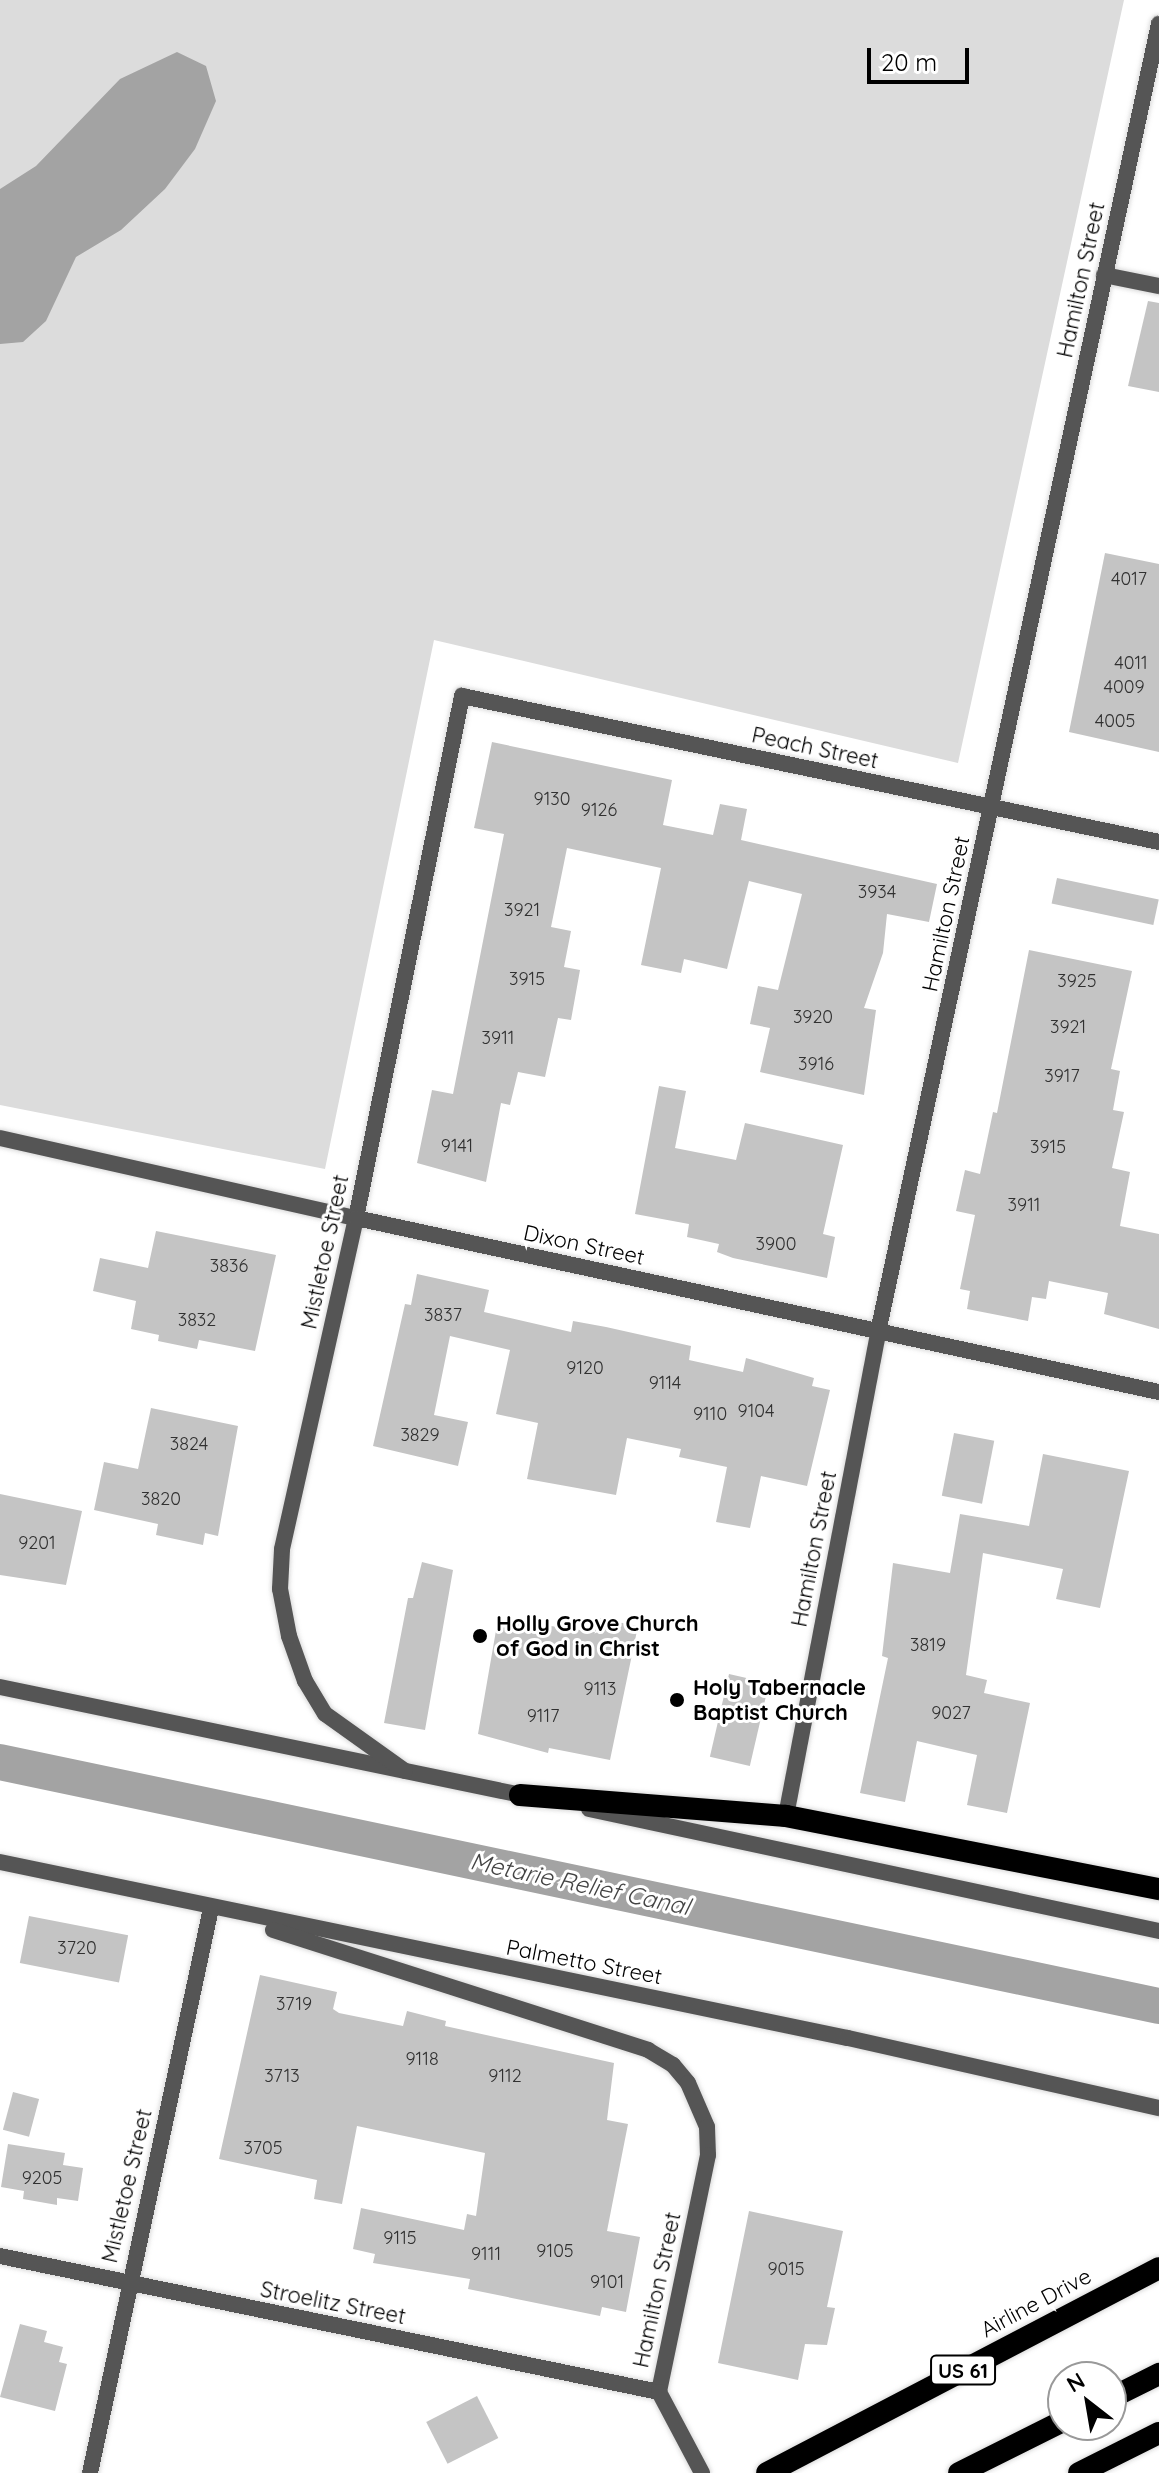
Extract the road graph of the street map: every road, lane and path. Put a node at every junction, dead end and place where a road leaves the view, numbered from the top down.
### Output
1 (1159, 24) edge
2 (1104, 275) junction
3 (1159, 286) edge
4 (462, 696) joint
5 (991, 808) junction
6 (1159, 842) edge
7 (0, 1138) edge
8 (356, 1218) junction
9 (878, 1332) junction
10 (1159, 1392) edge
11 (0, 1687) edge
12 (405, 1771) junction
13 (520, 1795) junction
14 (786, 1816) junction
15 (0, 1862) edge
16 (1159, 1889) edge
17 (211, 1908) junction
18 (1159, 1931) edge
19 (1159, 2108) edge
20 (0, 2256) edge
21 (1159, 2268) edge
22 (128, 2284) junction
23 (1159, 2374) edge
24 (1127, 2390) edge
25 (659, 2392) junction
26 (1047, 2429) edge
27 (1159, 2433) edge
28 (90, 2473) edge
29 (702, 2473) edge
30 (767, 2473) edge
31 (959, 2473) edge
32 (1079, 2473) edge

1 - 2 street, Hamilton Street
2 - 3 street
2 - 5 street, Hamilton Street
4 - 5 street, Peach Street
4 - 8 street, Mistletoe Street
5 - 6 street, Peach Street
5 - 9 street, Hamilton Street
7 - 8 street, Dixon Street
8 - 9 street, Dixon Street
8 - 12 street, Mistletoe Street
9 - 10 street, Dixon Street
9 - 14 street, Hamilton Street
11 - 12 street
12 - 13 street
13 - 14 highway
13 - 18 street
14 - 16 highway
15 - 17 street, Palmetto Street
17 - 19 street, Palmetto Street
17 - 22 street, Mistletoe Street
17 - 25 street, Hamilton Street
20 - 22 street, Stroelitz Street
21 - 30 highway, Airline Drive / US 61
22 - 25 street, Stroelitz Street
22 - 28 street, Mistletoe Street
23 - 24 highway
25 - 29 street, Hamilton Street
26 - 31 highway
27 - 32 highway

